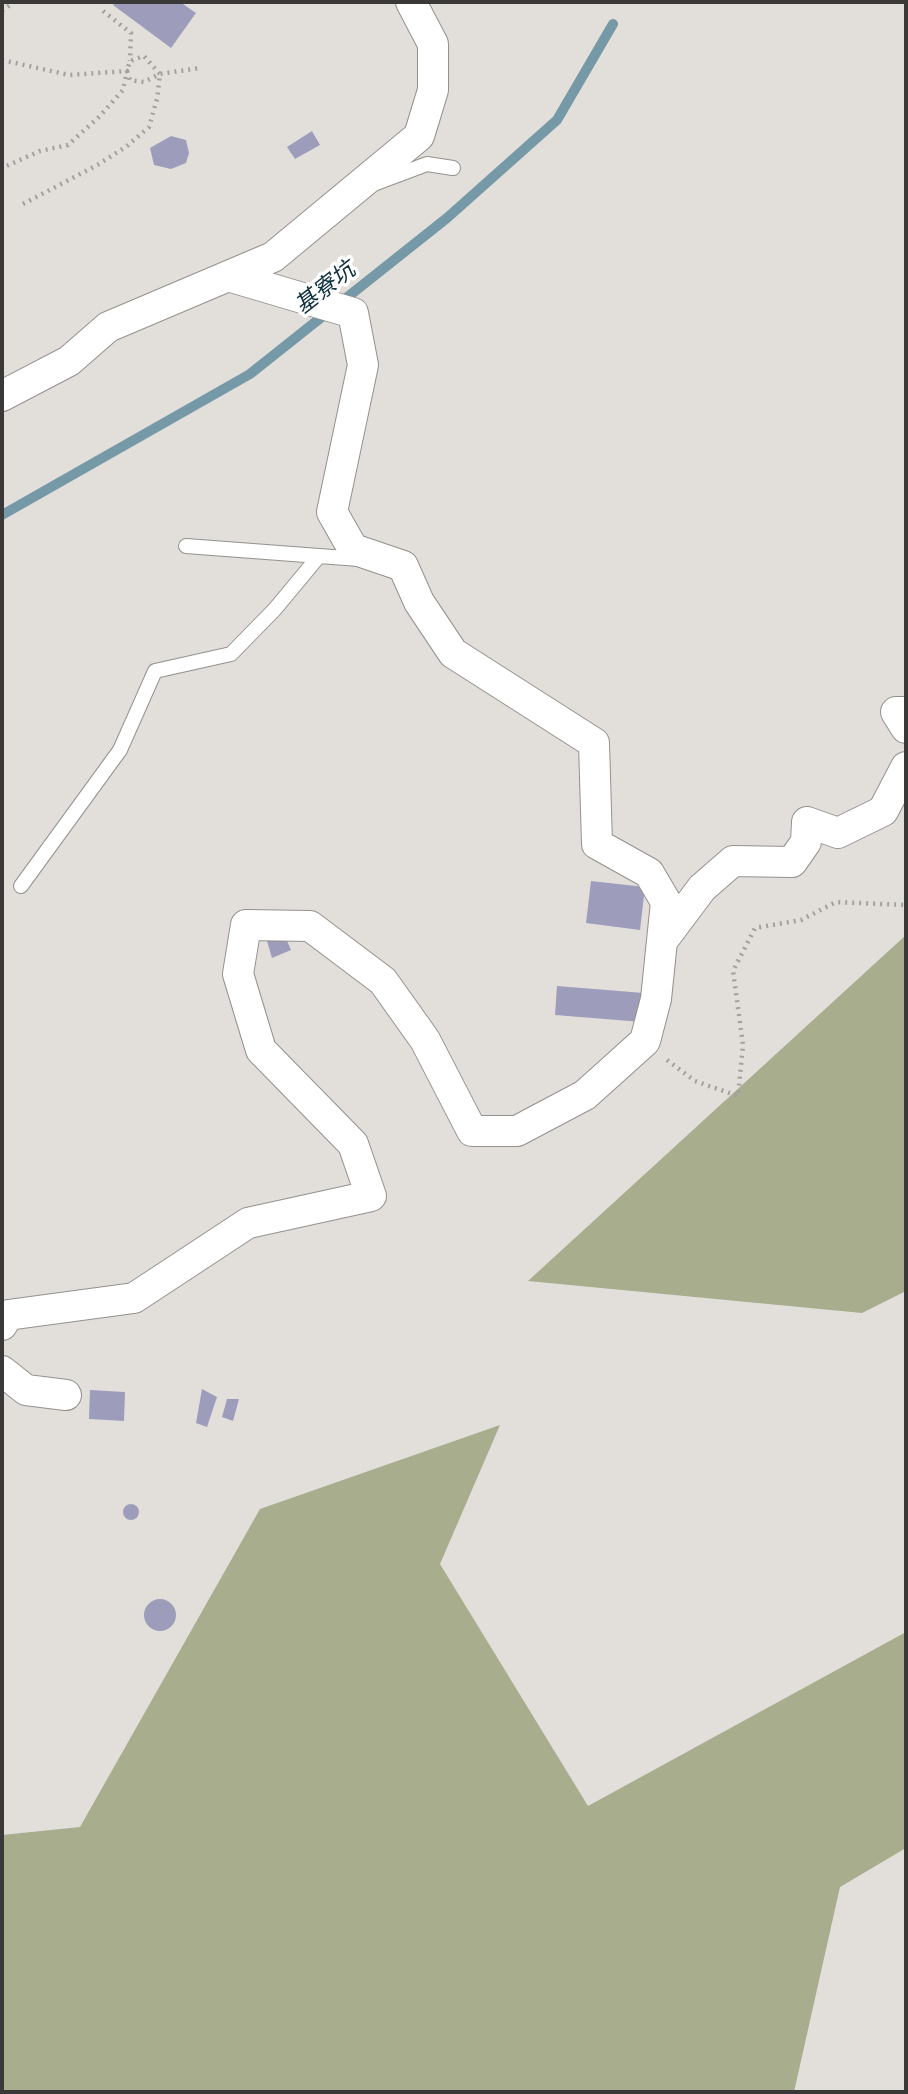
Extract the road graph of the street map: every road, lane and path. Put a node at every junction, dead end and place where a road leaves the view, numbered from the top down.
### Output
1 (14, 2) edge
2 (411, 2) edge
3 (2, 11) edge
4 (103, 11) dead end
5 (2, 60) edge
6 (130, 61) junction
7 (200, 68) dead end
8 (127, 71) junction
9 (160, 74) junction
10 (2, 168) edge
11 (453, 168) dead end
12 (352, 190) junction
13 (23, 204) dead end
14 (228, 276) junction
15 (2, 396) edge
16 (186, 546) dead end
17 (319, 556) junction
18 (386, 561) junction
19 (906, 712) edge
20 (906, 728) edge
21 (906, 767) edge
22 (21, 886) dead end
23 (906, 905) edge
24 (663, 940) junction
25 (645, 1041) junction
26 (2, 1325) edge
27 (2, 1371) edge
28 (66, 1395) dead end

1 - 3 path
2 - 12 street
4 - 6 path
5 - 8 path
6 - 8 path
6 - 9 path
7 - 9 path
8 - 9 path
8 - 10 path
9 - 13 path
11 - 12 lane
12 - 14 street
14 - 15 street
14 - 18 street
16 - 17 lane
17 - 18 lane
17 - 22 lane
18 - 24 street
19 - 20 street
21 - 24 street
23 - 25 path
24 - 25 street
25 - 26 street
27 - 28 street

